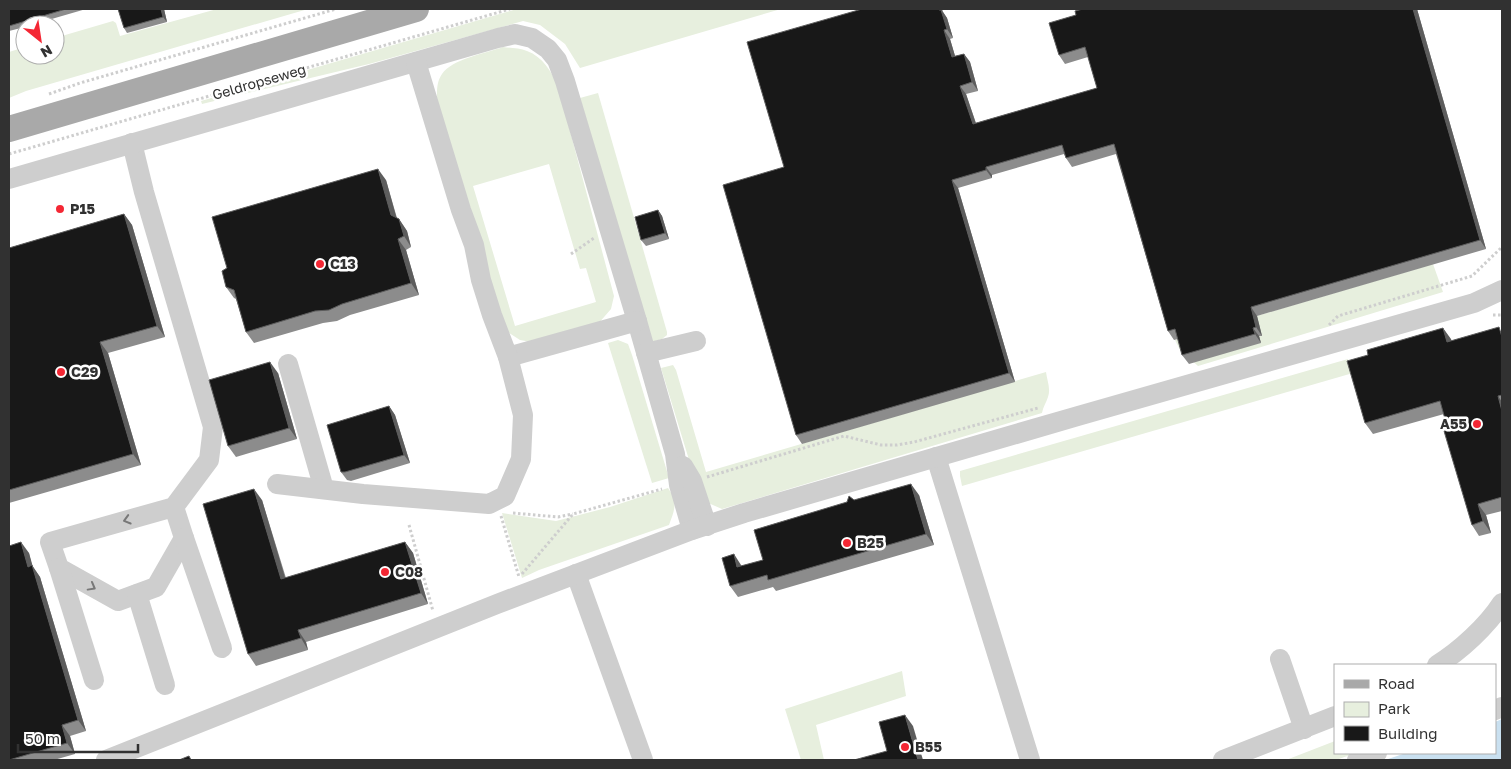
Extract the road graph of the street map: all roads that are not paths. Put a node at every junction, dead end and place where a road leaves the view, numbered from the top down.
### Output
1 (416, 9) edge
2 (416, 62) junction
3 (9, 129) edge
4 (132, 143) junction
5 (9, 179) edge
6 (1502, 290) edge
7 (1474, 303) junction
8 (1502, 303) edge
9 (637, 321) junction
10 (696, 341) dead end
11 (646, 354) junction
12 (508, 357) junction
13 (288, 364) dead end
14 (936, 458) junction
15 (277, 484) dead end
16 (324, 489) junction
17 (174, 507) junction
18 (700, 528) junction
19 (184, 538) junction
20 (59, 568) junction
21 (576, 574) junction
22 (137, 594) junction
23 (1502, 603) edge
24 (222, 648) dead end
25 (1280, 659) dead end
26 (1439, 664) edge
27 (94, 680) dead end
28 (165, 685) dead end
29 (1334, 716) edge
30 (1304, 729) junction
31 (1374, 754) edge
32 (106, 760) edge
33 (643, 760) edge
34 (1030, 760) edge
35 (1223, 760) edge
36 (1357, 760) edge

1 - 3 main road, Geldropseweg
2 - 4 street
2 - 9 street
2 - 12 street
4 - 5 street
4 - 17 street
6 - 7 street
7 - 8 street
7 - 14 street
9 - 11 street
9 - 12 street
10 - 11 street
11 - 18 street
12 - 16 street
13 - 16 street
14 - 18 street
14 - 34 street
15 - 16 street
17 - 19 street
17 -> 20 street
18 - 21 street
19 - 22 street
19 - 24 street
20 -> 22 street
20 - 27 street
21 - 32 street
21 - 33 street
22 - 28 street
23 - 26 street
25 - 30 street
29 - 30 street
30 - 35 street
31 - 36 street

